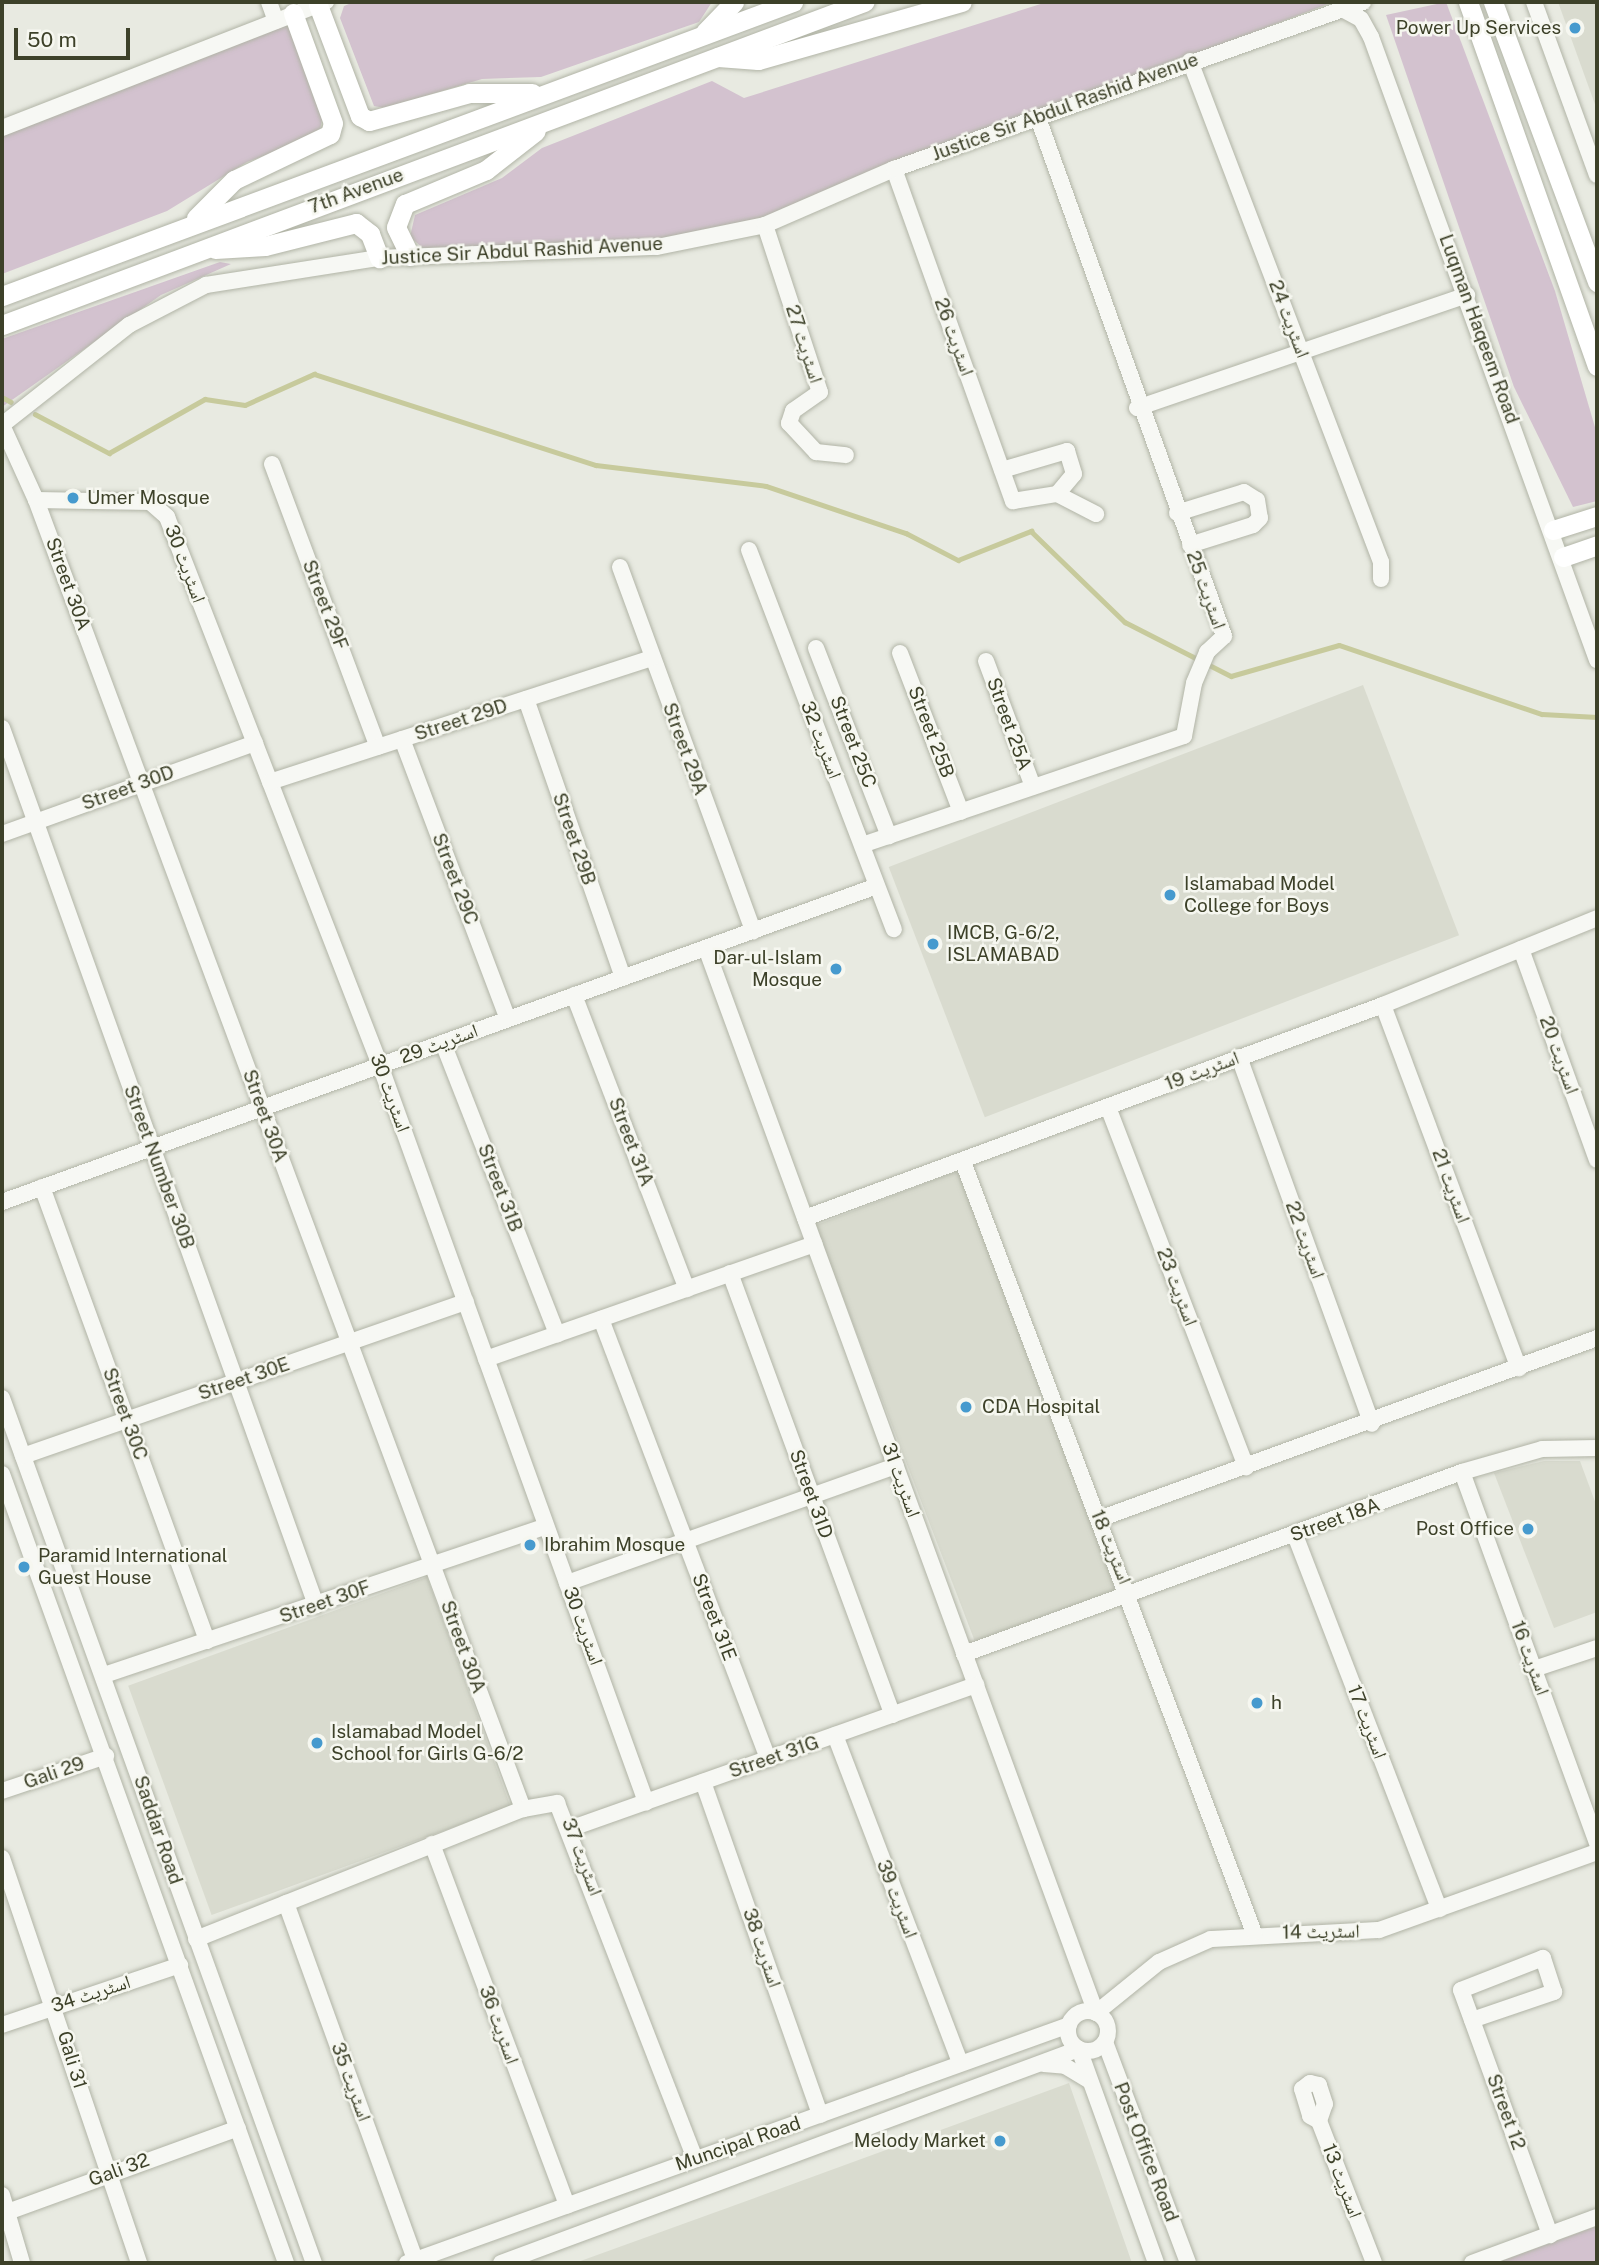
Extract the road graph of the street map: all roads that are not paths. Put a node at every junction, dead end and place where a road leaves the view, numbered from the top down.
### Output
1 (269, 2) edge
2 (733, 2) edge
3 (793, 2) edge
4 (864, 2) edge
5 (962, 2) edge
6 (1363, 2) edge
7 (1468, 2) edge
8 (1493, 2) edge
9 (1534, 2) edge
10 (322, 3) edge
11 (1342, 9) junction
12 (284, 17) junction
13 (705, 33) junction
14 (710, 57) junction
15 (1189, 61) junction
16 (548, 92) junction
17 (554, 118) junction
18 (1038, 118) junction
19 (2, 128) edge
20 (894, 169) junction
21 (1597, 174) edge
22 (191, 224) junction
23 (765, 225) junction
24 (193, 251) junction
25 (410, 256) junction
26 (379, 258) junction
27 (1597, 282) edge
28 (1466, 295) junction
29 (2, 296) edge
30 (2, 325) edge
31 (1302, 353) junction
32 (1597, 366) edge
33 (1137, 408) junction
34 (2, 425) edge
35 (846, 455) dead end
36 (272, 464) dead end
37 (1002, 470) junction
38 (1057, 494) junction
39 (36, 500) junction
40 (1177, 513) junction
41 (1096, 514) dead end
42 (1597, 516) edge
43 (1553, 530) junction
44 (1189, 545) junction
45 (1597, 545) edge
46 (749, 550) dead end
47 (1563, 557) junction
48 (620, 567) dead end
49 (1381, 579) dead end
50 (816, 648) dead end
51 (901, 653) dead end
52 (652, 658) junction
53 (1597, 660) edge
54 (986, 661) dead end
55 (526, 699) junction
56 (2, 728) edge
57 (402, 739) junction
58 (255, 743) junction
59 (379, 747) junction
60 (270, 782) junction
61 (142, 783) junction
62 (1033, 787) junction
63 (961, 811) junction
64 (35, 822) junction
65 (2, 834) edge
66 (890, 836) junction
67 (862, 845) junction
68 (877, 886) junction
69 (1597, 918) edge
70 (894, 929) dead end
71 (752, 931) junction
72 (705, 948) junction
73 (1521, 949) junction
74 (623, 978) junction
75 (574, 995) junction
76 (1383, 1005) junction
77 (508, 1019) junction
78 (443, 1043) junction
79 (1239, 1057) junction
80 (380, 1065) junction
81 (1108, 1107) junction
82 (262, 1108) junction
83 (152, 1147) junction
84 (1597, 1160) edge
85 (962, 1162) junction
86 (42, 1187) junction
87 (2, 1202) edge
88 (805, 1219) junction
89 (814, 1244) junction
90 (730, 1273) junction
91 (687, 1289) junction
92 (466, 1303) junction
93 (601, 1319) junction
94 (557, 1334) junction
95 (1597, 1339) edge
96 (349, 1343) junction
97 (486, 1359) junction
98 (1519, 1368) junction
99 (236, 1382) junction
100 (2, 1398) edge
101 (127, 1420) junction
102 (1372, 1423) junction
103 (1597, 1448) edge
104 (23, 1456) junction
105 (895, 1466) junction
106 (1246, 1467) junction
107 (1462, 1472) junction
108 (2, 1474) edge
109 (812, 1496) junction
110 (1099, 1519) junction
111 (546, 1526) junction
112 (1295, 1535) junction
113 (685, 1541) junction
114 (432, 1565) junction
115 (567, 1583) junction
116 (1130, 1594) junction
117 (316, 1605) junction
118 (207, 1641) junction
119 (1597, 1647) edge
120 (964, 1654) junction
121 (1534, 1670) junction
122 (104, 1675) junction
123 (976, 1685) junction
124 (893, 1715) junction
125 (835, 1735) junction
126 (106, 1756) junction
127 (768, 1759) junction
128 (703, 1782) junction
129 (2, 1791) edge
130 (646, 1802) junction
131 (523, 1809) junction
132 (572, 1828) junction
133 (1597, 1843) edge
134 (432, 1844) junction
135 (1597, 1852) edge
136 (2, 1858) edge
137 (286, 1903) junction
138 (1439, 1909) junction
139 (1254, 1933) junction
140 (197, 1939) junction
141 (180, 1965) junction
142 (55, 2005) junction
143 (1096, 2013) junction
144 (1472, 2020) junction
145 (2, 2025) edge
146 (1069, 2025) junction
147 (1105, 2042) junction
148 (1079, 2049) junction
149 (960, 2063) junction
150 (1044, 2064) junction
151 (1090, 2081) junction
152 (820, 2115) junction
153 (1319, 2121) junction
154 (238, 2129) junction
155 (695, 2159) junction
156 (108, 2174) junction
157 (2, 2195) edge
158 (567, 2206) junction
159 (5, 2212) edge
160 (1597, 2217) edge
161 (1550, 2235) junction
162 (411, 2262) edge
163 (22, 2263) edge
164 (139, 2263) edge
165 (286, 2263) edge
166 (314, 2263) edge
167 (501, 2263) edge
168 (1156, 2263) edge
169 (1188, 2263) edge
170 (1374, 2263) edge
171 (1472, 2263) edge

1 - 12 street
2 - 13 main road
3 - 13 main road, 7th Avenue
4 - 14 main road, 7th Avenue
5 - 14 main road
6 - 11 street, Justice Sir Abdul Rashid Avenue
7 - 32 main road
8 - 27 main road
9 - 21 street
10 - 12 street
10 - 16 main road
11 - 15 street, Justice Sir Abdul Rashid Avenue
11 - 28 street, Luqman Haqeem Road
12 - 19 street
12 - 22 main road
13 - 16 main road, 7th Avenue
14 - 17 main road, 7th Avenue
15 - 18 street, Justice Sir Abdul Rashid Avenue
15 - 31 street, اسٹریٹ 24
16 - 22 main road, 7th Avenue
17 - 24 main road, 7th Avenue
17 - 25 main road
18 - 20 street, Justice Sir Abdul Rashid Avenue
18 - 33 street, اسٹریٹ 25
20 - 23 street, Justice Sir Abdul Rashid Avenue
20 - 37 street, اسٹریٹ 26
22 - 29 main road, 7th Avenue
23 - 25 street, Justice Sir Abdul Rashid Avenue
23 - 35 street, اسٹریٹ 27
24 - 26 main road
24 - 30 main road, 7th Avenue
25 - 26 street, Justice Sir Abdul Rashid Avenue
26 - 34 street, Justice Sir Abdul Rashid Avenue
28 - 31 street
28 - 43 street, Luqman Haqeem Road
31 - 33 street
31 - 49 street, اسٹریٹ 24
33 - 40 street, اسٹریٹ 25
34 - 39 street, Street 30A
36 - 59 street, Street 29F
37 - 38 street, اسٹریٹ 26
37 - 38 street
38 - 41 street
39 - 58 street, اسٹریٹ 30
39 - 61 street, Street 30A
40 - 44 street, اسٹریٹ 25
40 - 44 street
42 - 43 main road
43 - 47 street, Luqman Haqeem Road
44 - 62 street, اسٹریٹ 25
45 - 47 main road
46 - 67 street, اسٹریٹ 32
47 - 53 street, Luqman Haqeem Road
48 - 52 street, Street 29A
50 - 66 street, Street 25C
51 - 63 street, Street 25B
52 - 55 street, Street 29D
52 - 71 street, Street 29A
54 - 62 street, Street 25A
55 - 57 street, Street 29D
55 - 74 street, Street 29B
56 - 64 street, Street Number 30B
57 - 59 street, Street 29D
57 - 77 street, Street 29C
58 - 60 street, اسٹریٹ 30
58 - 61 street, Street 30D
59 - 60 street, Street 29D
60 - 80 street, اسٹریٹ 30
61 - 64 street, Street 30D
61 - 82 street, Street 30A
62 - 63 street, اسٹریٹ 25
63 - 66 street, اسٹریٹ 25
64 - 65 street, Street 30D
64 - 83 street, Street Number 30B
66 - 67 street, اسٹریٹ 25
67 - 68 street, اسٹریٹ 32
68 - 70 street, اسٹریٹ 32
68 - 71 street, اسٹریٹ 29
69 - 73 street, اسٹریٹ 19
71 - 72 street, اسٹریٹ 29
72 - 74 street, اسٹریٹ 29
72 - 88 street, اسٹریٹ 31
73 - 76 street, اسٹریٹ 19
73 - 84 street, اسٹریٹ 20
74 - 75 street, اسٹریٹ 29
75 - 77 street, اسٹریٹ 29
75 - 91 street, Street 31A
76 - 79 street, اسٹریٹ 19
76 - 98 street, اسٹریٹ 21
77 - 78 street, اسٹریٹ 29
78 - 80 street, اسٹریٹ 29
78 - 94 street, Street 31B
79 - 81 street, اسٹریٹ 19
79 - 102 street, اسٹریٹ 22
80 - 82 street, اسٹریٹ 29
80 - 92 street, اسٹریٹ 30
81 - 85 street, اسٹریٹ 19
81 - 106 street, اسٹریٹ 23
82 - 83 street, اسٹریٹ 29
82 - 96 street, Street 30A
83 - 86 street, اسٹریٹ 29
83 - 99 street, Street Number 30B
85 - 88 street, اسٹریٹ 19
85 - 110 street, اسٹریٹ 18
86 - 87 street, اسٹریٹ 29
86 - 101 street, Street 30C
88 - 89 street, اسٹریٹ 31
89 - 90 street
89 - 105 street, اسٹریٹ 31
90 - 91 street
90 - 109 street, Street 31D
91 - 93 street
92 - 96 street, Street 30E
92 - 97 street, اسٹریٹ 30
93 - 94 street
93 - 113 street, Street 31E
94 - 97 street
95 - 98 street
96 - 99 street, Street 30E
96 - 114 street, Street 30A
97 - 111 street, اسٹریٹ 30
98 - 102 street
99 - 101 street, Street 30E
99 - 117 street, Street Number 30B
100 - 104 street, Saddar Road
101 - 104 street, Street 30E
101 - 118 street, Street 30C
102 - 106 street
103 - 107 street, Street 18A
104 - 122 street, Saddar Road
105 - 109 street
105 - 120 street, اسٹریٹ 31
106 - 110 street
107 - 112 street, Street 18A
107 - 121 street, اسٹریٹ 16
108 - 126 street, Saddar Road
109 - 113 street
109 - 124 street, Street 31D
110 - 116 street, اسٹریٹ 18
111 - 114 street, Street 30F
111 - 115 street, اسٹریٹ 30
112 - 116 street, Street 18A
112 - 138 street, اسٹریٹ 17
113 - 115 street
113 - 127 street, Street 31E
114 - 117 street, Street 30F
114 - 131 street, Street 30A
115 - 130 street, اسٹریٹ 30
116 - 120 street, Street 18A
116 - 139 street, اسٹریٹ 18
117 - 118 street, Street 30F
118 - 122 street, Street 30F
119 - 121 street
120 - 123 street, اسٹریٹ 31
121 - 133 street, اسٹریٹ 16
122 - 140 street, Saddar Road
123 - 124 street, Street 31G
123 - 143 street, اسٹریٹ 31
124 - 125 street, Street 31G
125 - 127 street, Street 31G
125 - 149 street, اسٹریٹ 39
126 - 129 street, Gali 29
126 - 141 street, Saddar Road
127 - 128 street, Street 31G
128 - 130 street, Street 31G
128 - 152 street, اسٹریٹ 38
130 - 132 street, Street 31G
131 - 132 street, اسٹریٹ 37
131 - 134 street, اسٹریٹ 37
132 - 155 street, اسٹریٹ 37
134 - 137 street, اسٹریٹ 37
134 - 158 street, اسٹریٹ 36
135 - 138 street, اسٹریٹ 14
136 - 142 street, Gali 31
137 - 140 street, اسٹریٹ 37
137 - 162 street, اسٹریٹ 35
138 - 139 street, اسٹریٹ 14
139 - 143 street, اسٹریٹ 14
140 - 166 street, Saddar Road
141 - 142 street, اسٹریٹ 34
141 - 154 street, Saddar Road
142 - 145 street, اسٹریٹ 34
142 - 156 street, Gali 31
143 - 146 street
143 - 147 street
144 - 144 street, Street 12
144 - 161 street, Street 12
146 - 148 street
146 - 149 street, Muncipal Road
147 - 148 street
147 - 169 street, Post Office Road
148 - 150 street
148 - 151 street, Post Office Road
149 - 152 street, Muncipal Road
150 - 151 street
150 - 167 street
151 - 168 street, Post Office Road
152 - 155 street, Muncipal Road
153 - 153 street, اسٹریٹ 13
153 - 170 street, اسٹریٹ 13
154 - 156 street, Gali 32
154 - 165 street, Saddar Road
155 - 158 street, Muncipal Road
156 - 159 street, Gali 32
156 - 164 street, Gali 31
157 - 159 street
158 - 162 street, Muncipal Road
159 - 163 street
160 - 161 street
161 - 171 street

